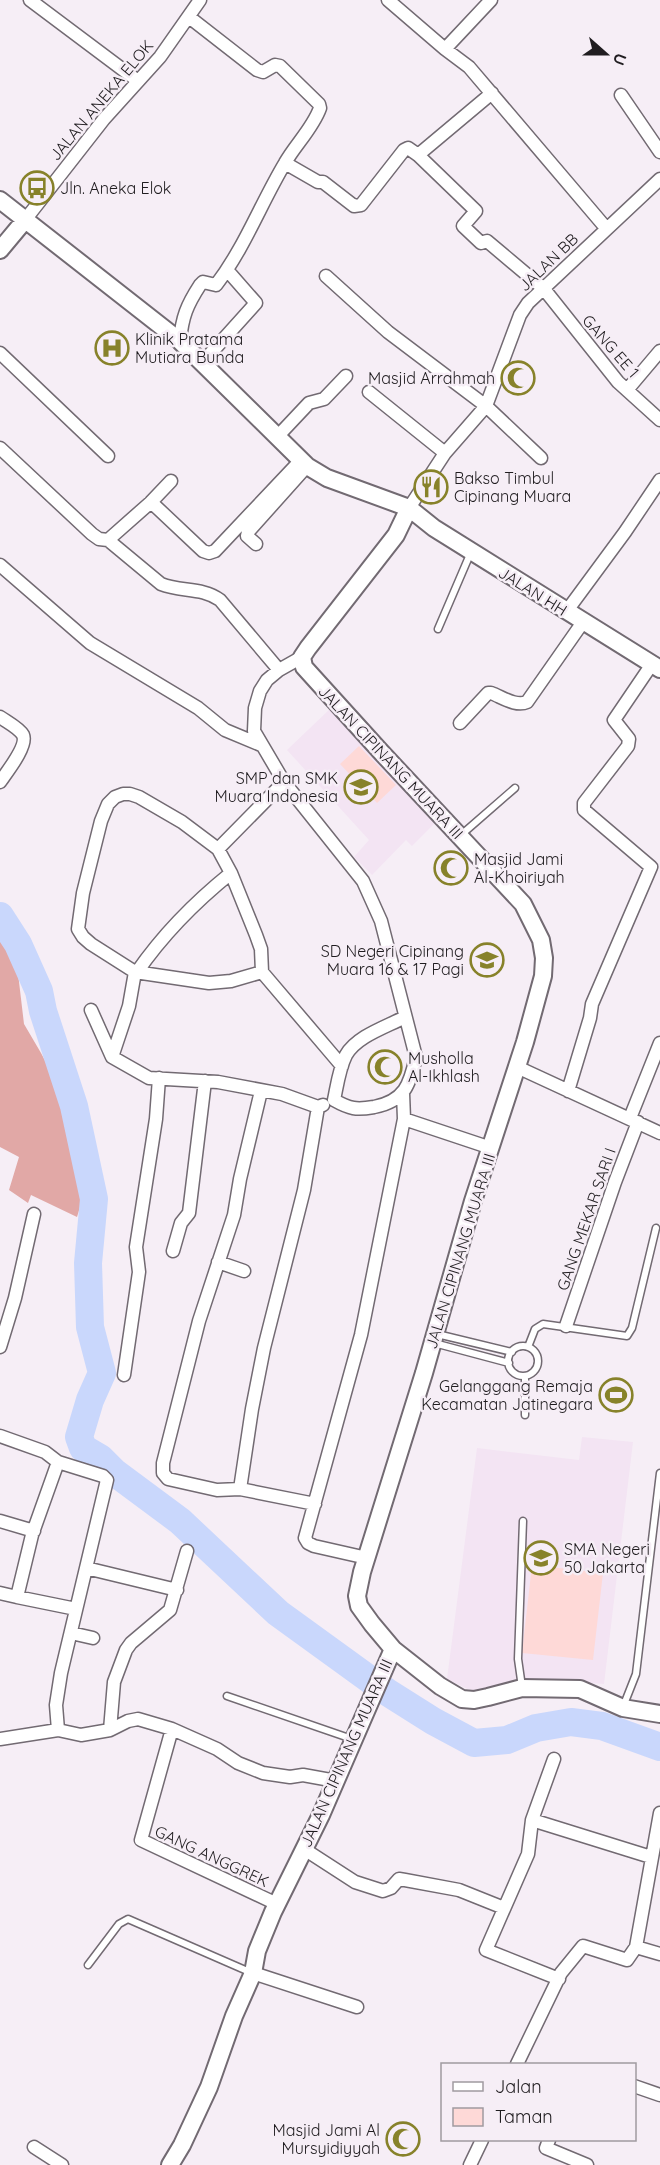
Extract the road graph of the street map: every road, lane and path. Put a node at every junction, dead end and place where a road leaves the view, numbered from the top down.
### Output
1 (30, 0) edge
2 (200, 0) edge
3 (388, 0) edge
4 (491, 0) edge
5 (189, 17) junction
6 (445, 49) junction
7 (138, 81) junction
8 (492, 93) junction
9 (621, 95) dead end
10 (660, 152) edge
11 (418, 155) junction
12 (285, 163) junction
13 (660, 179) edge
14 (0, 200) edge
15 (25, 219) junction
16 (606, 228) junction
17 (0, 250) edge
18 (227, 270) junction
19 (326, 276) dead end
20 (544, 289) junction
21 (180, 341) junction
22 (660, 351) edge
23 (0, 353) edge
24 (202, 363) junction
25 (346, 376) dead end
26 (627, 390) junction
27 (369, 393) dead end
28 (486, 406) junction
29 (660, 420) edge
30 (277, 437) junction
31 (0, 448) edge
32 (446, 453) junction
33 (108, 456) dead end
34 (541, 458) dead end
35 (304, 463) junction
36 (660, 480) edge
37 (171, 481) dead end
38 (151, 502) junction
39 (409, 508) junction
40 (108, 540) junction
41 (256, 544) dead end
42 (471, 552) junction
43 (0, 565) edge
44 (566, 612) junction
45 (583, 622) junction
46 (438, 628) dead end
47 (302, 657) junction
48 (656, 667) edge
49 (279, 670) junction
50 (0, 717) edge
51 (460, 723) dead end
52 (261, 745) junction
53 (0, 782) edge
54 (284, 782) junction
55 (515, 788) dead end
56 (459, 836) junction
57 (218, 849) junction
58 (231, 873) junction
59 (136, 972) junction
60 (262, 972) junction
61 (91, 1010) dead end
62 (405, 1017) junction
63 (660, 1043) edge
64 (112, 1057) junction
65 (342, 1066) junction
66 (517, 1067) junction
67 (159, 1078) junction
68 (206, 1081) junction
69 (261, 1090) junction
70 (568, 1091) junction
71 (403, 1092) junction
72 (334, 1100) junction
73 (318, 1107) junction
74 (404, 1119) junction
75 (634, 1120) junction
76 (660, 1133) edge
77 (491, 1148) junction
78 (34, 1214) dead end
79 (656, 1228) dead end
80 (173, 1251) dead end
81 (218, 1263) junction
82 (244, 1271) dead end
83 (566, 1326) junction
84 (433, 1338) junction
85 (0, 1347) edge
86 (528, 1347) junction
87 (512, 1352) junction
88 (509, 1362) junction
89 (124, 1375) dead end
90 (525, 1376) junction
91 (525, 1415) dead end
92 (0, 1436) edge
93 (58, 1462) junction
94 (660, 1473) edge
95 (240, 1489) junction
96 (315, 1504) junction
97 (0, 1521) edge
98 (523, 1521) dead end
99 (34, 1531) junction
100 (187, 1551) dead end
101 (367, 1558) junction
102 (86, 1568) junction
103 (177, 1590) junction
104 (0, 1593) edge
105 (17, 1597) junction
106 (76, 1609) junction
107 (71, 1633) junction
108 (93, 1638) dead end
109 (391, 1652) junction
110 (522, 1688) junction
111 (227, 1696) dead end
112 (623, 1708) junction
113 (660, 1714) edge
114 (172, 1729) junction
115 (58, 1730) junction
116 (110, 1730) junction
117 (0, 1739) edge
118 (353, 1739) junction
119 (554, 1759) dead end
120 (336, 1781) junction
121 (660, 1813) edge
122 (532, 1820) junction
123 (304, 1849) junction
124 (653, 1866) edge
125 (277, 1904) junction
126 (504, 1908) junction
127 (636, 1947) junction
128 (660, 1953) edge
129 (88, 1965) dead end
130 (252, 1973) junction
131 (559, 1979) junction
132 (357, 2007) dead end
133 (517, 2063) edge
134 (636, 2087) edge
135 (660, 2096) edge
136 (481, 2141) edge
137 (548, 2141) edge
138 (34, 2147) dead end
139 (176, 2163) edge
140 (62, 2165) edge
141 (470, 2165) edge
142 (587, 2165) edge

1 - 7 street
2 - 5 street, JALAN ANEKA ELOK
3 - 6 street
4 - 6 street
5 - 7 street, JALAN ANEKA ELOK
5 - 12 street
6 - 8 street
7 - 15 street, JALAN ANEKA ELOK
8 - 11 street
8 - 16 street
9 - 10 street
11 - 12 street
11 - 20 street, GANG EE 1
12 - 18 street
13 - 16 street, JALAN BB
14 - 15 street, JALAN HH
15 - 17 street
15 - 21 street, JALAN HH
16 - 20 street, JALAN BB
18 - 21 street
18 - 24 street
19 - 28 street
20 - 26 street, GANG EE 1
20 - 28 street, JALAN BB
21 - 24 street, JALAN HH
22 - 26 street
23 - 33 street
24 - 30 street, JALAN HH
25 - 30 street
26 - 29 street, GANG EE 1
27 - 32 street
28 - 32 street, JALAN BB
28 - 34 street
30 - 35 street, JALAN HH
31 - 40 street
32 - 39 street, JALAN BB
35 - 38 street
35 - 39 street, JALAN HH
35 - 41 street
36 - 44 street
37 - 38 street
38 - 40 street
39 - 42 street, JALAN HH
39 - 47 street
40 - 49 street
42 - 44 street, JALAN HH
42 - 46 lane
43 - 52 street
44 - 45 street, JALAN HH
45 - 48 street, JALAN HH
45 - 51 street
47 - 49 street
47 - 56 street, JALAN CIPINANG MUARA III
48 - 70 street
49 - 52 street
50 - 53 street
52 - 54 street
54 - 57 street
54 - 62 street
55 - 56 lane
56 - 66 street, JALAN CIPINANG MUARA III
57 - 58 street
57 - 59 street
58 - 59 street
58 - 60 street
59 - 60 street
59 - 64 street
60 - 65 street
61 - 64 street
62 - 65 street
62 - 71 street
63 - 75 street, GANG MEKAR SARI I
64 - 67 street
65 - 72 street
66 - 70 street
66 - 77 street, JALAN CIPINANG MUARA III
67 - 68 street
67 - 89 street
68 - 69 street
68 - 80 street
69 - 73 street
69 - 81 street
70 - 75 street
71 - 72 street
71 - 74 street
72 - 73 street
73 - 95 street
74 - 77 street
74 - 96 street
75 - 76 street
75 - 83 street, GANG MEKAR SARI I
77 - 84 street, JALAN CIPINANG MUARA III
78 - 85 street
79 - 83 lane
81 - 82 street
81 - 95 street
83 - 86 lane
84 - 87 lane
84 - 88 lane
84 - 101 street, JALAN CIPINANG MUARA III
86 - 87 lane
86 - 90 lane
87 - 88 lane
88 - 90 lane
90 - 91 lane
92 - 93 street
93 - 99 street
93 - 102 street
94 - 112 lane
95 - 96 street
96 - 101 street
97 - 99 street
98 - 110 lane
99 - 105 street
100 - 103 street
101 - 109 street, JALAN CIPINANG MUARA III
102 - 103 street
102 - 106 street
103 - 116 street
104 - 105 street
105 - 106 street
106 - 107 street
107 - 108 street
107 - 115 street
109 - 110 street
109 - 118 street, JALAN CIPINANG MUARA III
110 - 112 street
111 - 118 lane
112 - 113 street
114 - 116 street
114 - 120 street
114 - 125 street, GANG ANGGREK
115 - 116 street
115 - 117 street
118 - 120 street, JALAN CIPINANG MUARA III
119 - 122 street
120 - 123 street, JALAN CIPINANG MUARA III
121 - 124 street
122 - 124 street
122 - 126 street
123 - 125 street, JALAN CIPINANG MUARA III
123 - 126 street
124 - 127 street
125 - 130 street, JALAN CIPINANG MUARA III
126 - 131 street
127 - 128 street
127 - 131 street
129 - 130 lane
130 - 132 street
130 - 139 street, JALAN CIPINANG MUARA III
131 - 133 street
134 - 135 street
136 - 141 street
137 - 142 street
138 - 140 street

